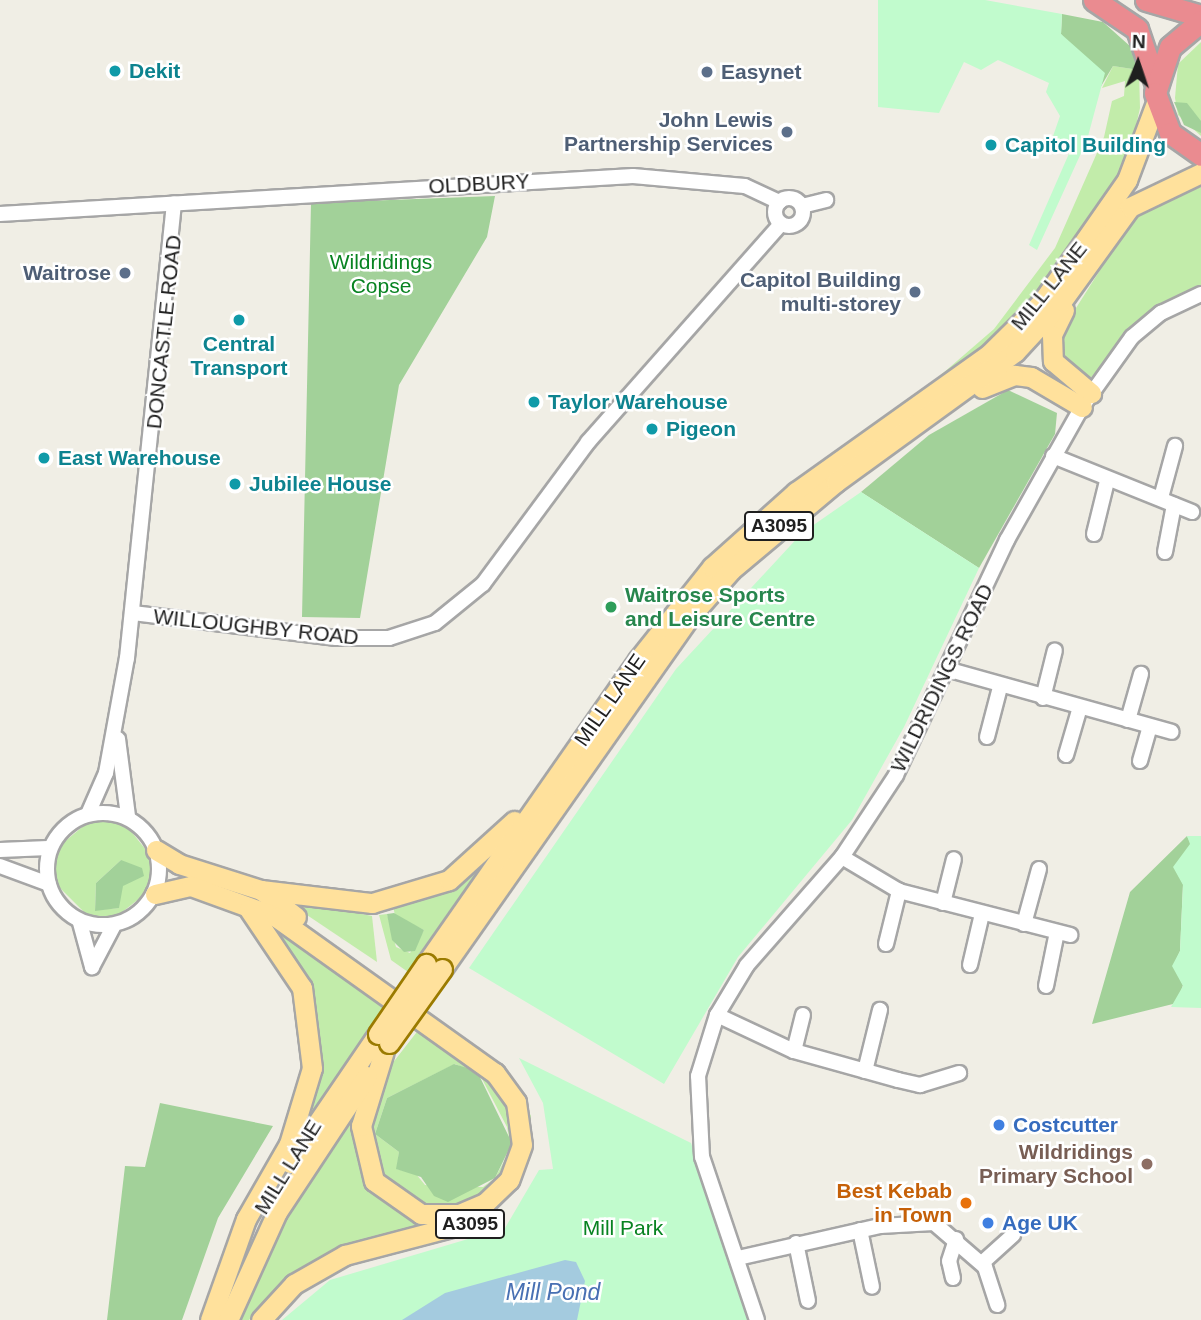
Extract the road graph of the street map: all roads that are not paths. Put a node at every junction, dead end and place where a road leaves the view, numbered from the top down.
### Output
1 (1094, 0) edge
2 (1146, 0) edge
3 (1201, 18) edge
4 (1155, 94) junction
5 (1201, 155) edge
6 (1201, 173) edge
7 (826, 200) dead end
8 (779, 202) junction
9 (174, 203) junction
10 (802, 206) junction
11 (0, 214) edge
12 (781, 224) junction
13 (1076, 284) junction
14 (1201, 294) edge
15 (1087, 400) junction
16 (947, 407) junction
17 (1175, 446) dead end
18 (1054, 456) junction
19 (1107, 481) junction
20 (1162, 494) junction
21 (1174, 505) junction
22 (1192, 512) dead end
23 (1094, 534) dead end
24 (1165, 552) dead end
25 (133, 613) junction
26 (1055, 650) dead end
27 (950, 670) junction
28 (1141, 674) dead end
29 (1000, 687) junction
30 (1042, 698) junction
31 (1080, 708) junction
32 (117, 717) junction
33 (1128, 720) junction
34 (1150, 726) junction
35 (1172, 732) dead end
36 (987, 737) dead end
37 (1066, 755) dead end
38 (1140, 761) dead end
39 (552, 782) junction
40 (88, 814) junction
41 (128, 816) junction
42 (48, 848) junction
43 (0, 849) edge
44 (156, 850) junction
45 (842, 857) junction
46 (954, 859) dead end
47 (0, 866) edge
48 (1039, 869) dead end
49 (49, 884) junction
50 (261, 890) junction
51 (899, 891) junction
52 (155, 894) junction
53 (244, 902) junction
54 (943, 903) junction
55 (982, 914) junction
56 (80, 923) junction
57 (1024, 924) junction
58 (114, 927) junction
59 (886, 944) dead end
60 (970, 965) dead end
61 (434, 967) junction
62 (1046, 986) dead end
63 (880, 1010) dead end
64 (717, 1015) junction
65 (803, 1015) dead end
66 (384, 1043) junction
67 (794, 1052) junction
68 (865, 1071) junction
69 (959, 1073) dead end
70 (860, 1230) junction
71 (1013, 1235) dead end
72 (956, 1239) junction
73 (796, 1243) junction
74 (738, 1258) junction
75 (982, 1263) junction
76 (953, 1278) dead end
77 (872, 1287) dead end
78 (808, 1301) dead end
79 (997, 1305) dead end
80 (211, 1320) edge
81 (228, 1320) edge
82 (261, 1320) edge
83 (757, 1320) edge

1 - 4 highway
2 - 3 highway
3 - 4 highway
4 - 5 highway
4 - 39 main road, MILL LANE / A3095
6 - 13 main road, MILL LANE / A3095
7 - 10 street
8 - 9 street, OLDBURY
8 - 10 street
8 - 12 street
9 - 11 street, DONCASTLE ROAD
9 - 25 street, DONCASTLE ROAD
10 - 12 street
12 - 25 street, WILLOUGHBY ROAD
13 - 15 main road
13 - 16 main road, MILL LANE / A3095
14 - 15 street, WILDRIDINGS ROAD
15 - 16 main road
15 - 18 street, WILDRIDINGS ROAD
16 - 61 main road, MILL LANE / A3095
17 - 20 street
18 - 19 street
18 - 27 street, WILDRIDINGS ROAD
19 - 20 street
19 - 23 street
20 - 21 street
21 - 22 street
21 - 24 street
25 - 32 street, DONCASTLE ROAD
26 - 30 street
27 - 29 street
27 - 45 street, WILDRIDINGS ROAD
28 - 33 street
29 - 30 street
29 - 36 street
30 - 31 street
31 - 33 street
31 - 37 street
32 - 40 street, DONCASTLE ROAD
32 - 41 street, DONCASTLE ROAD
33 - 34 street
34 - 35 street
34 - 38 street
39 - 50 main road, A3095
39 - 61 main road, MILL LANE / A3095
40 - 41 street
40 - 42 street
41 - 44 street
42 - 43 street
42 - 49 street
44 - 50 main road, A3095
44 - 52 street
45 - 51 street
45 - 64 street, WILDRIDINGS ROAD
46 - 54 street
47 - 49 street
48 - 57 street
49 - 56 street
50 - 82 main road, A3095
51 - 54 street
51 - 59 street
52 - 53 main road, A3095
52 - 58 street
53 - 66 main road, A3095
53 - 80 main road, A3095
54 - 55 street
55 - 57 street
55 - 60 street
56 - 58 street
56 - 58 street
57 - 62 street
61 - 66 main road, MILL LANE / A3095, bridge
63 - 68 street
64 - 67 street
64 - 74 street, WILDRIDINGS ROAD
65 - 67 street
66 - 80 main road, MILL LANE / A3095
66 - 81 main road, MILL LANE / A3095
67 - 68 street
68 - 69 street
70 - 72 street
70 - 73 street
70 - 77 street
71 - 75 street
72 - 75 street
72 - 76 street
73 - 74 street
73 - 78 street
74 - 83 street, WILDRIDINGS ROAD
75 - 79 street

